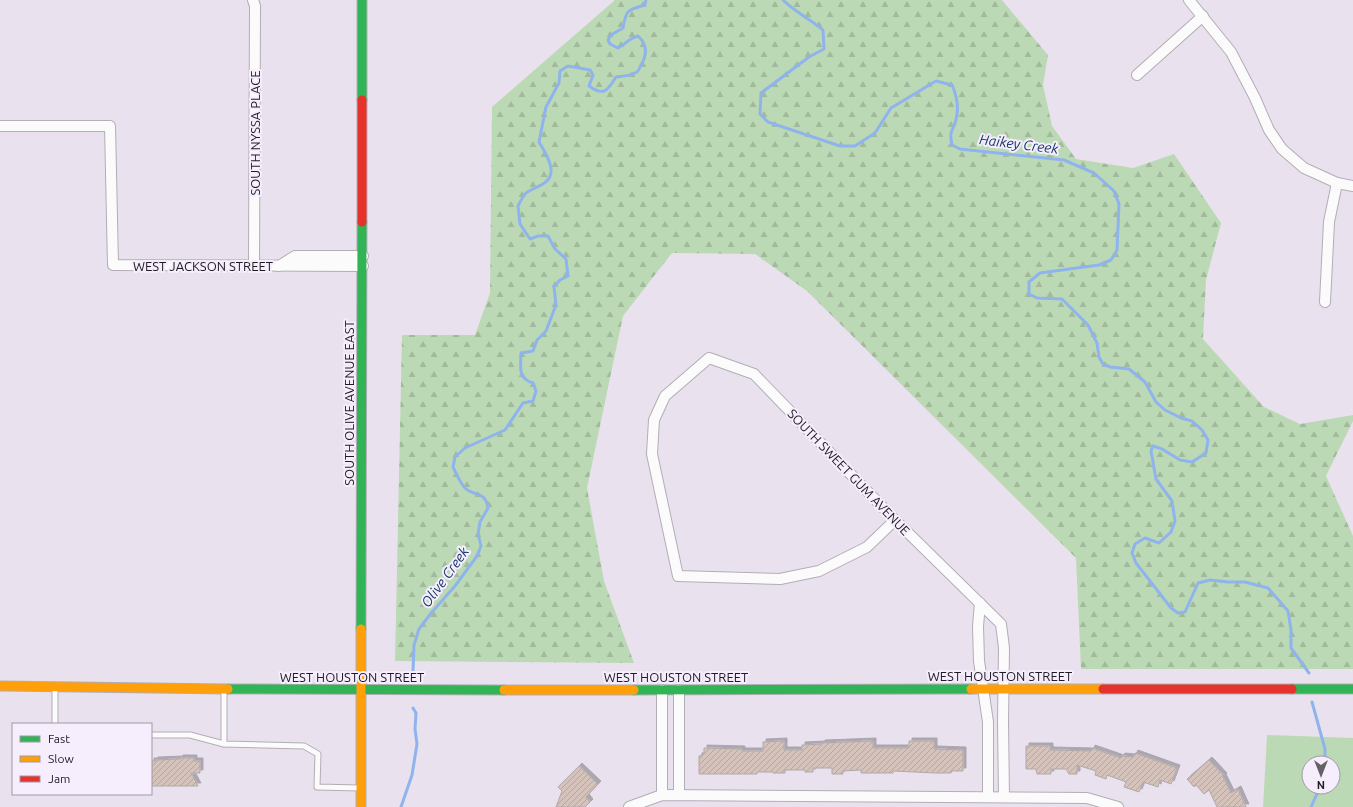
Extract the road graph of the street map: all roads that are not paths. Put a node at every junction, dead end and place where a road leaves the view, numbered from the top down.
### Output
1 (253, 0) edge
2 (362, 0) edge
3 (1189, 0) edge
4 (1203, 16) junction
5 (1137, 75) dead end
6 (0, 126) edge
7 (1337, 183) junction
8 (1353, 186) edge
9 (363, 261) junction
10 (254, 266) junction
11 (1325, 302) dead end
12 (895, 520) junction
13 (980, 603) junction
14 (0, 686) edge
15 (55, 686) junction
16 (1353, 688) edge
17 (224, 689) junction
18 (983, 689) junction
19 (1003, 689) junction
20 (662, 690) junction
21 (679, 690) junction
22 (362, 691) junction
23 (55, 723) edge
24 (152, 735) edge
25 (224, 744) junction
26 (361, 788) junction
27 (662, 795) junction
28 (680, 795) junction
29 (988, 797) junction
30 (1004, 797) junction
31 (361, 807) edge
32 (629, 807) edge
33 (1118, 807) edge

1 - 10 street, SOUTH NYSSA PLACE
2 - 9 main road, SOUTH OLIVE AVENUE EAST
3 - 4 street
4 - 5 street
4 - 7 street
6 - 10 street, WEST JACKSON STREET
7 - 8 street
7 - 11 street
9 - 10 street, WEST JACKSON STREET
9 - 22 main road, SOUTH OLIVE AVENUE EAST
12 - 12 street, SOUTH SWEET GUM AVENUE
12 - 13 street, SOUTH SWEET GUM AVENUE
13 - 18 street
13 - 19 street, SOUTH SWEET GUM AVENUE
14 - 15 main road, WEST HOUSTON STREET
15 - 17 main road, WEST HOUSTON STREET
15 - 23 lane
16 - 19 main road, WEST HOUSTON STREET
17 - 22 main road, WEST HOUSTON STREET
17 - 25 lane
18 - 19 main road, WEST HOUSTON STREET
18 - 21 main road, WEST HOUSTON STREET
18 - 29 street
19 - 30 street, SOUTH SWEET GUM AVENUE
20 - 21 main road, WEST HOUSTON STREET
20 - 22 main road, WEST HOUSTON STREET
20 - 27 street
21 - 28 street
22 - 26 main road, SOUTH OLIVE AVENUE EAST
24 - 25 lane
25 - 26 lane
26 - 31 main road, SOUTH OLIVE AVENUE EAST
27 - 28 street
27 - 32 street
28 - 29 street
29 - 30 street
30 - 33 street

